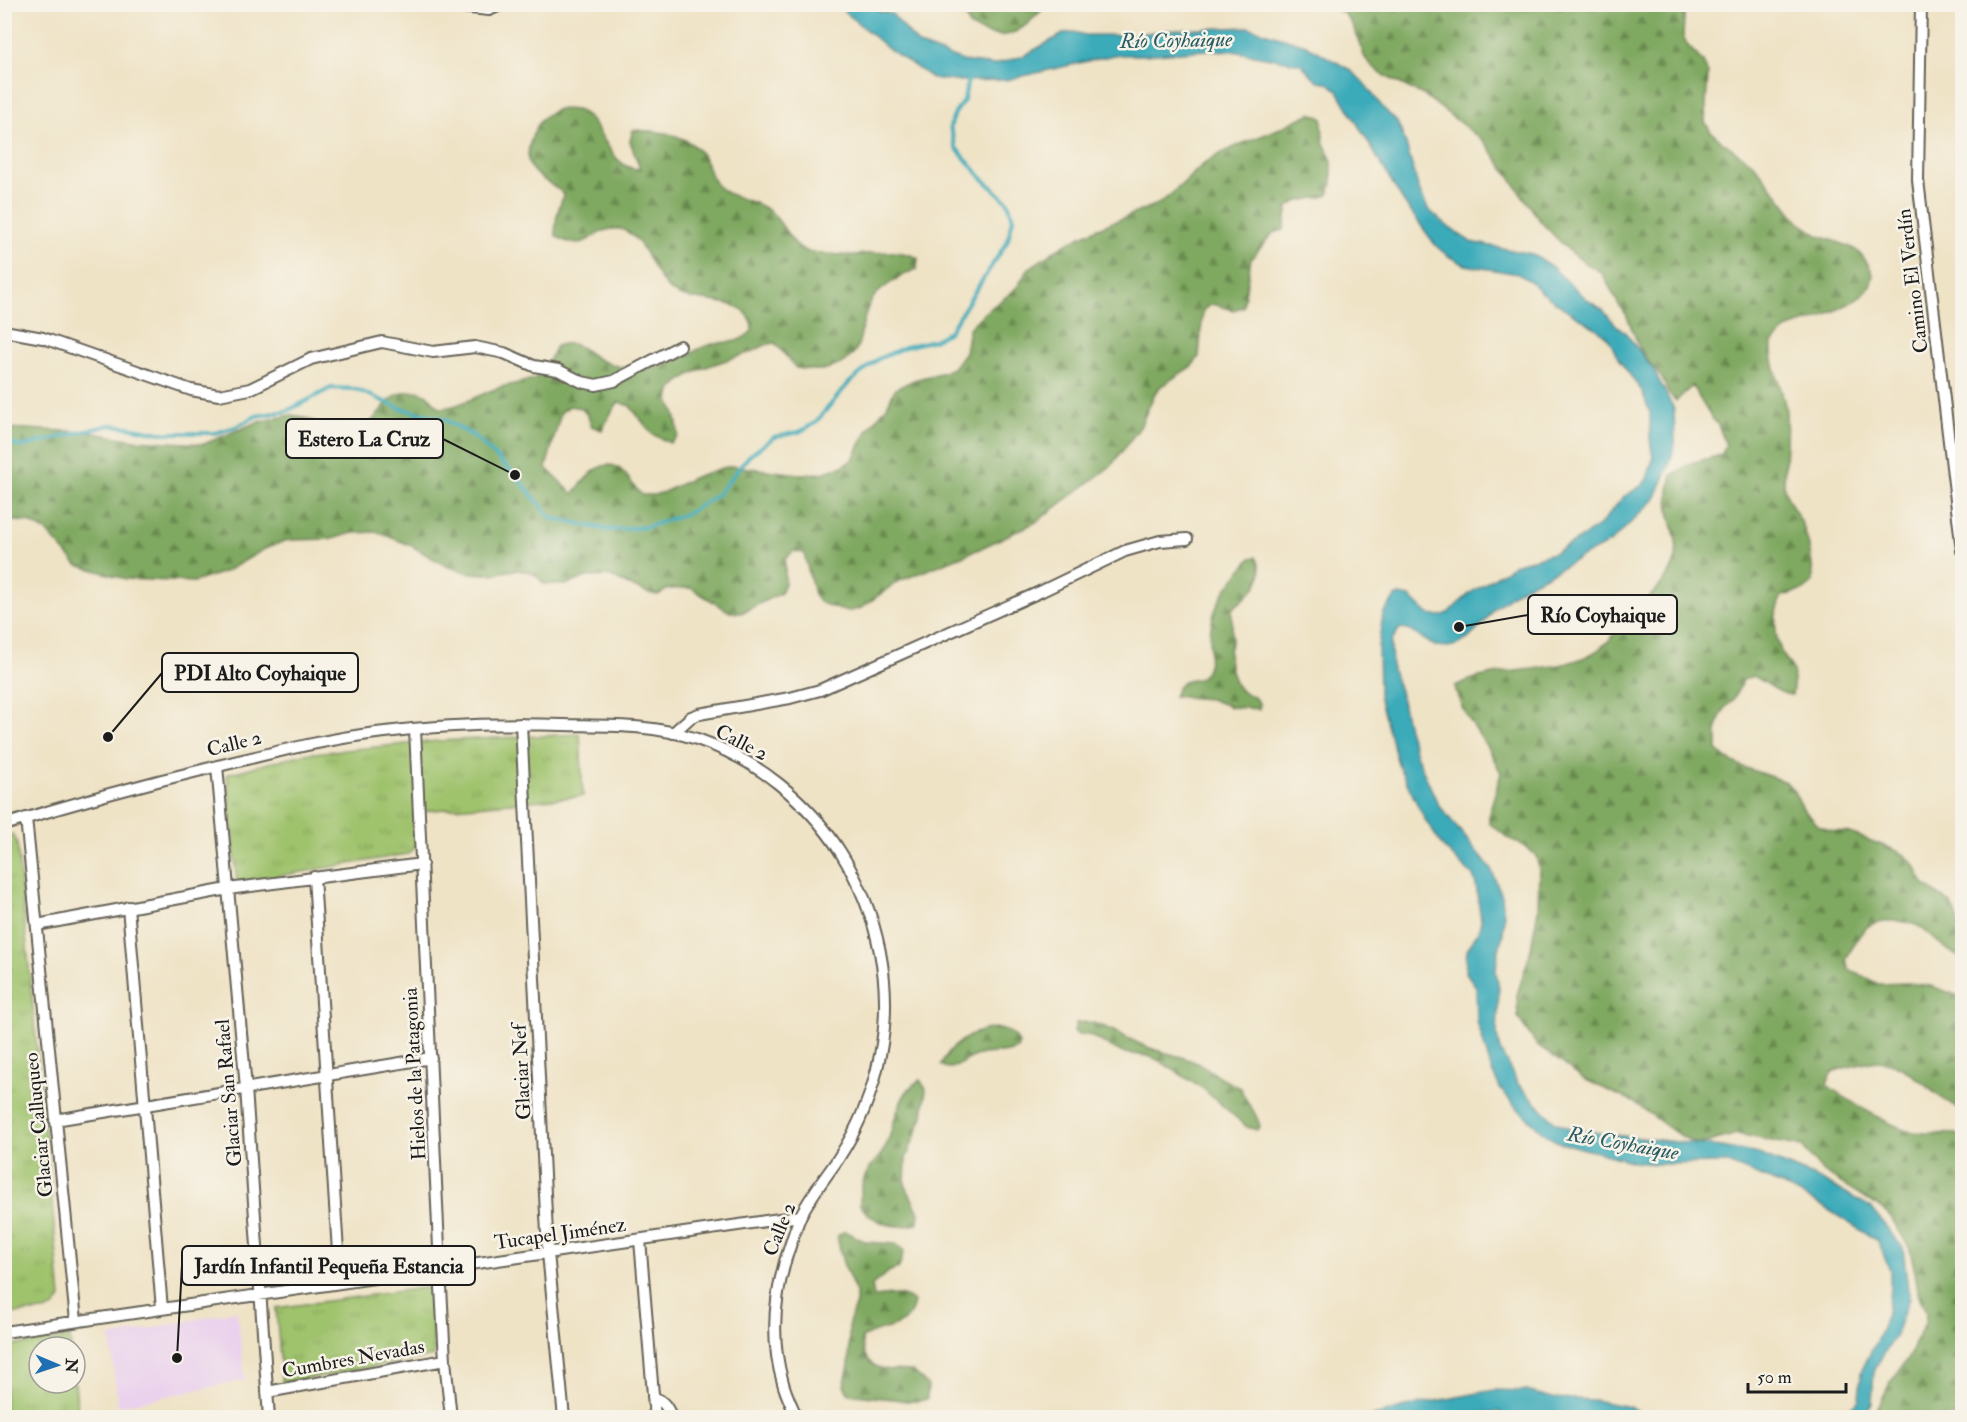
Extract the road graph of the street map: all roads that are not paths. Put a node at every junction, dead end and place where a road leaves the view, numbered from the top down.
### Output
1 (433, 4) edge
2 (503, 4) edge
3 (1921, 4) edge
4 (4, 330) edge
5 (680, 346) dead end
6 (1187, 539) dead end
7 (1962, 551) edge
8 (521, 724) junction
9 (415, 729) junction
10 (673, 733) junction
11 (217, 766) junction
12 (26, 818) junction
13 (4, 825) edge
14 (422, 864) junction
15 (314, 877) junction
16 (228, 889) junction
17 (128, 907) junction
18 (37, 925) junction
19 (431, 1058) junction
20 (327, 1075) junction
21 (246, 1088) junction
22 (145, 1106) junction
23 (55, 1120) junction
24 (801, 1216) junction
25 (640, 1240) junction
26 (548, 1253) junction
27 (440, 1269) junction
28 (340, 1283) junction
29 (261, 1295) junction
30 (162, 1309) junction
31 (76, 1321) junction
32 (4, 1332) edge
33 (445, 1360) junction
34 (267, 1392) junction
35 (653, 1397) junction
36 (269, 1418) edge
37 (451, 1418) edge
38 (564, 1418) edge
39 (655, 1418) edge
40 (672, 1418) edge
41 (797, 1418) edge

1 - 2 street
3 - 7 street, Camino El Verdín
4 - 5 street
6 - 10 street
8 - 9 street, Calle 2
8 - 10 street, Calle 2
8 - 26 street, Glaciar Nef
9 - 11 street, Calle 2
9 - 14 street, Hielos de la Patagonia
10 - 24 street, Calle 2
11 - 12 street, Calle 2
11 - 16 street, Glaciar San Rafael
12 - 13 street, Calle 2
12 - 18 street, Glaciar Calluqueo
14 - 15 street
14 - 19 street, Hielos de la Patagonia
15 - 16 street
15 - 20 street
16 - 17 street
16 - 21 street, Glaciar San Rafael
17 - 18 street
17 - 22 street
18 - 23 street, Glaciar Calluqueo
19 - 20 street
19 - 27 street, Hielos de la Patagonia
20 - 21 street
20 - 28 street
21 - 22 street
21 - 29 street, Glaciar San Rafael
22 - 23 street
22 - 30 street
23 - 31 street, Glaciar Calluqueo
24 - 25 street, Tucapel Jiménez
24 - 41 street, Calle 2
25 - 26 street, Tucapel Jiménez
25 - 35 street
26 - 27 street, Tucapel Jiménez
26 - 38 street, Glaciar Nef
27 - 28 street, Tucapel Jiménez
27 - 33 street, Hielos de la Patagonia
28 - 29 street, Tucapel Jiménez
29 - 30 street, Tucapel Jiménez
29 - 34 street, Glaciar San Rafael
30 - 31 street, Tucapel Jiménez
31 - 32 street, Tucapel Jiménez
33 - 34 street, Cumbres Nevadas
33 - 37 street, Hielos de la Patagonia
34 - 36 street, Glaciar San Rafael
35 - 39 street
35 - 40 street

